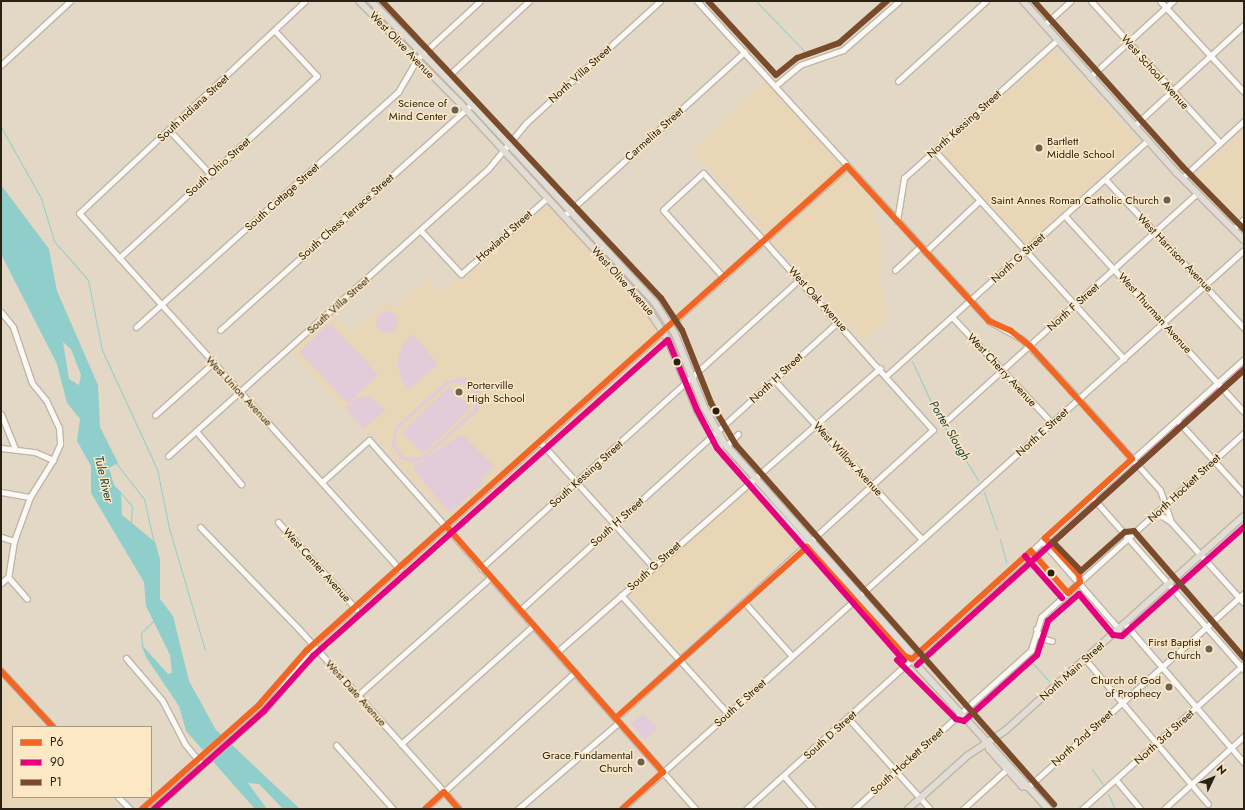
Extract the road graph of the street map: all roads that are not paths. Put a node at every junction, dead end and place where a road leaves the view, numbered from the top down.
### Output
1 (70, 1) edge
2 (305, 1) edge
3 (359, 1) edge
4 (371, 1) edge
5 (479, 1) edge
6 (529, 1) edge
7 (660, 1) edge
8 (697, 1) edge
9 (899, 1) edge
10 (986, 1) edge
11 (1023, 1) edge
12 (1071, 1) edge
13 (1091, 1) edge
14 (1160, 1) edge
15 (1173, 1) edge
16 (1166, 7) junction
17 (1044, 25) junction
18 (1244, 25) edge
19 (276, 32) junction
20 (1057, 40) junction
21 (1129, 42) junction
22 (744, 52) junction
23 (1211, 56) junction
24 (418, 58) junction
25 (1, 66) edge
26 (1090, 77) junction
27 (446, 78) junction
28 (898, 81) dead end
29 (775, 86) junction
30 (1173, 91) junction
31 (1244, 92) edge
32 (472, 104) junction
33 (466, 109) junction
34 (1244, 120) edge
35 (1134, 126) junction
36 (169, 130) junction
37 (1148, 140) junction
38 (1220, 143) junction
39 (509, 144) junction
40 (503, 150) junction
41 (934, 151) junction
42 (847, 166) junction
43 (210, 174) junction
44 (1182, 178) junction
45 (1105, 180) junction
46 (1196, 193) junction
47 (547, 198) junction
48 (979, 201) junction
49 (570, 210) junction
50 (79, 213) joint
51 (564, 216) junction
52 (1065, 216) junction
53 (895, 219) junction
54 (1244, 219) edge
55 (1233, 229) junction
56 (421, 231) junction
57 (1155, 232) junction
58 (1244, 240) edge
59 (764, 241) junction
60 (923, 250) junction
61 (1244, 250) edge
62 (1026, 251) junction
63 (120, 258) junction
64 (612, 268) junction
65 (1115, 269) junction
66 (895, 270) dead end
67 (724, 278) junction
68 (800, 279) junction
69 (1206, 285) junction
70 (647, 294) junction
71 (970, 301) junction
72 (162, 306) junction
73 (1074, 306) junction
74 (1, 312) edge
75 (952, 317) junction
76 (838, 322) junction
77 (1166, 323) junction
78 (136, 327) dead end
79 (671, 327) junction
80 (1244, 328) edge
81 (220, 330) dead end
82 (664, 333) junction
83 (1030, 346) junction
84 (1124, 359) junction
85 (1244, 359) edge
86 (213, 363) junction
87 (880, 368) junction
88 (1003, 370) junction
89 (887, 375) junction
90 (774, 380) junction
91 (690, 381) junction
92 (1218, 383) junction
93 (240, 393) junction
94 (1079, 399) junction
95 (1244, 412) edge
96 (1, 414) edge
97 (155, 415) dead end
98 (947, 420) dead end
99 (1177, 420) junction
100 (1052, 423) junction
101 (816, 424) junction
102 (196, 431) junction
103 (1244, 433) edge
104 (714, 434) junction
105 (738, 434) dead end
106 (541, 443) junction
107 (726, 446) junction
108 (1, 448) edge
109 (15, 449) junction
110 (168, 456) dead end
111 (1132, 459) junction
112 (53, 460) junction
113 (1214, 461) junction
114 (751, 480) junction
115 (322, 482) junction
116 (577, 483) junction
117 (242, 484) dead end
118 (873, 486) junction
119 (1, 492) edge
120 (1244, 494) edge
121 (30, 497) junction
122 (1092, 497) junction
123 (1167, 504) junction
124 (770, 506) junction
125 (1158, 513) junction
126 (787, 515) junction
127 (1244, 516) edge
128 (278, 522) dead end
129 (1171, 522) junction
130 (616, 524) junction
131 (200, 526) dead end
132 (447, 527) junction
133 (1, 537) edge
134 (1130, 538) junction
135 (922, 539) junction
136 (1044, 539) junction
137 (14, 541) junction
138 (809, 544) junction
139 (1201, 556) junction
140 (653, 566) junction
141 (481, 568) junction
142 (400, 569) junction
143 (8, 577) junction
144 (490, 578) junction
145 (1, 582) edge
146 (1080, 582) junction
147 (1170, 583) junction
148 (1244, 593) edge
149 (621, 595) junction
150 (1239, 597) junction
151 (858, 598) junction
152 (27, 599) dead end
153 (744, 602) junction
154 (1244, 603) edge
155 (356, 609) junction
156 (520, 610) junction
157 (1125, 624) junction
158 (534, 626) junction
159 (1207, 626) junction
160 (1036, 629) junction
161 (1119, 629) junction
162 (1052, 641) dead end
163 (314, 647) junction
164 (557, 652) junction
165 (792, 656) junction
166 (126, 658) dead end
167 (912, 659) junction
168 (1085, 659) junction
169 (680, 661) junction
170 (1162, 667) junction
171 (1243, 667) edge
172 (1, 670) edge
173 (575, 672) junction
174 (358, 695) junction
175 (1122, 702) junction
176 (1196, 708) junction
177 (961, 713) junction
178 (728, 714) junction
179 (848, 718) junction
180 (618, 720) junction
181 (53, 726) edge
182 (1244, 736) edge
183 (987, 741) junction
184 (1156, 743) junction
185 (401, 744) junction
186 (336, 745) dead end
187 (1231, 748) junction
188 (199, 760) junction
189 (1244, 764) edge
190 (1007, 769) junction
191 (896, 771) junction
192 (663, 772) junction
193 (784, 776) junction
194 (1116, 780) junction
195 (1192, 784) junction
196 (1028, 787) junction
197 (444, 792) junction
198 (119, 798) edge
199 (920, 798) junction
200 (1208, 804) dead end
201 (130, 809) edge
202 (142, 809) edge
203 (153, 809) edge
204 (393, 809) edge
205 (425, 809) edge
206 (459, 809) edge
207 (518, 809) edge
208 (622, 809) edge
209 (696, 809) edge
210 (746, 809) edge
211 (813, 809) edge
212 (854, 809) edge
213 (908, 809) edge
214 (930, 809) edge
215 (963, 809) edge
216 (1048, 809) edge
217 (1082, 809) edge
218 (1140, 809) edge
219 (1164, 809) edge

1 - 25 street
2 - 19 street, South Indiana Street
3 - 24 main road, West Olive Avenue
4 - 24 main road, West Olive Avenue
5 - 24 street, South Cottage Street
6 - 27 street
7 - 39 street, North Villa Street
8 - 22 street
9 - 29 street
10 - 28 street
11 - 17 main road
12 - 17 street
13 - 21 street, West School Avenue
14 - 16 street
15 - 16 street
16 - 21 street
16 - 23 street
17 - 20 main road
18 - 23 street
19 - 36 street, South Indiana Street
19 - 43 street, South Ohio Street
20 - 26 main road
20 - 41 street, North Kessing Street
21 - 26 street
21 - 30 street, West School Avenue
22 - 29 street
22 - 49 street, Carmelita Street
23 - 30 street
23 - 31 street
24 - 27 main road, West Olive Avenue
24 - 33 main road, West Olive Avenue
24 - 72 street, South Cottage Street
26 - 35 main road
27 - 32 main road, West Olive Avenue
29 - 42 street
30 - 35 street
30 - 38 street, West School Avenue
32 - 33 street, South Chess Terrace Street
32 - 39 main road, West Olive Avenue
33 - 40 main road, West Olive Avenue
33 - 81 street, South Chess Terrace Street
34 - 38 street
35 - 37 main road
36 - 43 street
36 - 50 street, South Indiana Street
37 - 44 main road
37 - 45 street, North G Street
38 - 44 street
39 - 40 street, North Villa Street
39 - 49 main road, West Olive Avenue
40 - 47 main road, West Olive Avenue
40 - 56 street, South Villa Street
41 - 48 street
41 - 53 street, North Kessing Street
42 - 53 street
42 - 59 street
43 - 63 street, South Ohio Street
44 - 46 main road
45 - 52 street, North G Street
45 - 57 street, West Harrison Avenue
46 - 55 main road
46 - 57 street, North F Street
47 - 51 main road, West Olive Avenue
47 - 56 street, Howland Street
48 - 60 street
48 - 62 street
49 - 51 street, Carmelita Street
49 - 70 main road, West Olive Avenue
50 - 63 street, West Union Avenue
51 - 64 main road, West Olive Avenue
52 - 62 street, North G Street
52 - 65 street, West Thurman Avenue
53 - 60 street
54 - 55 street
55 - 58 main road
56 - 93 street, South Villa Street
57 - 65 street, North F Street
57 - 69 street, West Harrison Avenue
59 - 67 street
59 - 67 street, West Oak Avenue
59 - 68 street, West Oak Avenue
60 - 66 street
60 - 71 street
61 - 69 street, North E Street
62 - 71 street, North G Street
62 - 73 street
63 - 72 street, West Union Avenue
64 - 70 main road
64 - 82 main road, West Olive Avenue
65 - 73 street, North F Street
65 - 77 street, West Thurman Avenue
67 - 79 street
68 - 76 street, West Oak Avenue
68 - 91 street
69 - 77 street, North E Street
69 - 80 street, West Harrison Avenue
70 - 79 main road, West Olive Avenue
71 - 75 street, North G Street
71 - 83 street
72 - 78 street, South Cottage Street
72 - 86 street, West Union Avenue
73 - 83 street, North F Street
73 - 84 street
74 - 112 street
75 - 88 street, West Cherry Avenue
75 - 89 street, North G Street
76 - 87 street, West Oak Avenue
76 - 90 street, North H Street
77 - 84 street, North E Street
77 - 92 street, West Thurman Avenue
79 - 82 street
79 - 91 main road, West Olive Avenue
82 - 91 main road, West Olive Avenue
82 - 106 street
83 - 88 street, North F Street
83 - 94 street
84 - 94 street, North E Street
85 - 92 street, South D Street
86 - 93 street, West Union Avenue
86 - 97 street
87 - 89 street, West Oak Avenue
87 - 101 street
88 - 98 street, North F Street
88 - 100 street, West Cherry Avenue
89 - 118 street, West Oak Avenue
90 - 101 street, West Willow Avenue
90 - 104 street, North H Street
91 - 104 main road, West Olive Avenue
91 - 104 main road, West Olive Avenue
91 - 116 street, South Kessing Street
92 - 95 street, West Thurman Avenue
92 - 99 street, South D Street
93 - 102 street, South Villa Street
93 - 115 street, West Union Avenue
94 - 100 street, North E Street
94 - 111 street
96 - 109 street
99 - 111 street, South D Street
99 - 113 street
100 - 135 street, North E Street
101 - 114 street
101 - 118 street, West Willow Avenue
102 - 110 street, South Villa Street
102 - 117 street
103 - 113 street, North Hockett Street
104 - 107 main road, West Olive Avenue
104 - 114 main road, West Olive Avenue
104 - 130 street, South H Street
105 - 107 street
106 - 116 street
106 - 132 street
107 - 114 main road, West Olive Avenue
108 - 109 street
109 - 112 street
111 - 122 street, South D Street
111 - 123 street
112 - 121 street
113 - 120 street
113 - 123 street, North Hockett Street
114 - 124 main road, West Olive Avenue
114 - 126 main road, West Olive Avenue
114 - 140 street, South G Street
115 - 132 street
115 - 142 street, West Union Avenue
116 - 130 street
116 - 141 street, South Kessing Street
118 - 135 street, West Willow Avenue
118 - 138 street
119 - 121 street
121 - 137 street
122 - 134 street
122 - 136 street, South D Street
123 - 125 street, North Hockett Street
123 - 129 street
124 - 126 main road
124 - 138 main road, West Olive Avenue
125 - 129 street
125 - 134 street, North Hockett Street
126 - 138 main road, West Olive Avenue
127 - 139 main road, North Main Street
128 - 155 street, West Center Avenue
129 - 139 street
130 - 140 street
130 - 156 street, South H Street
131 - 163 street, West Date Avenue
132 - 141 street
132 - 142 street
133 - 137 street
134 - 146 street, North Hockett Street
134 - 147 street
135 - 151 street, North E Street
136 - 146 street
136 - 167 street, South D Street
137 - 143 street
138 - 151 main road, West Olive Avenue
138 - 153 street
139 - 147 main road, North Main Street
139 - 150 street
140 - 149 street, South G Street
141 - 144 street
142 - 155 street
143 - 145 street
143 - 152 street
144 - 156 street
144 - 174 street
146 - 160 street, North Hockett Street
146 - 161 street
147 - 157 main road, North Main Street
147 - 159 street
148 - 150 street, North 2nd Street
149 - 164 street, South G Street
149 - 169 street
150 - 154 street
150 - 159 street, North 2nd Street
151 - 165 street, South E Street
151 - 167 main road, West Olive Avenue
153 - 165 street
153 - 169 street
155 - 163 street
156 - 158 street
157 - 161 main road, North Main Street
157 - 170 street
158 - 164 street
158 - 185 street
159 - 170 street, North 2nd Street
159 - 171 street
160 - 162 street
160 - 177 street, North Hockett Street
161 - 168 main road, North Main Street
163 - 174 street, West Date Avenue
163 - 188 street
163 - 203 street
164 - 173 street
165 - 178 street, South E Street
166 - 188 street
167 - 177 main road, West Olive Avenue
167 - 179 street, South D Street
168 - 175 street
168 - 183 main road, North Main Street
169 - 178 street
169 - 180 street
170 - 175 street, North 2nd Street
170 - 176 street
171 - 176 street, North 3rd Street
172 - 181 street
173 - 180 street
173 - 197 street
174 - 185 street, West Date Avenue
175 - 184 street
175 - 196 street, North 2nd Street
176 - 184 street, North 3rd Street
176 - 187 street
177 - 183 main road, West Olive Avenue
177 - 191 street, South Hockett Street
178 - 192 street, South E Street
179 - 191 street
179 - 193 street, South D Street
180 - 192 street
180 - 207 street
182 - 187 street
183 - 190 main road
183 - 196 main road
183 - 199 main road, North Main Street
184 - 194 street, North 3rd Street
184 - 195 street
185 - 197 street, West Date Avenue
186 - 204 street
187 - 189 street
187 - 195 street
188 - 202 street
190 - 196 main road
190 - 215 street
191 - 199 street
191 - 212 street, South Hockett Street
192 - 208 street, South E Street
192 - 209 street
193 - 210 street, South D Street
193 - 211 street
194 - 217 street, North 3rd Street
194 - 218 street
195 - 200 street
195 - 219 street
196 - 216 main road
197 - 205 street
197 - 206 street, West Date Avenue
198 - 201 street
199 - 213 main road, North Main Street
199 - 214 street

